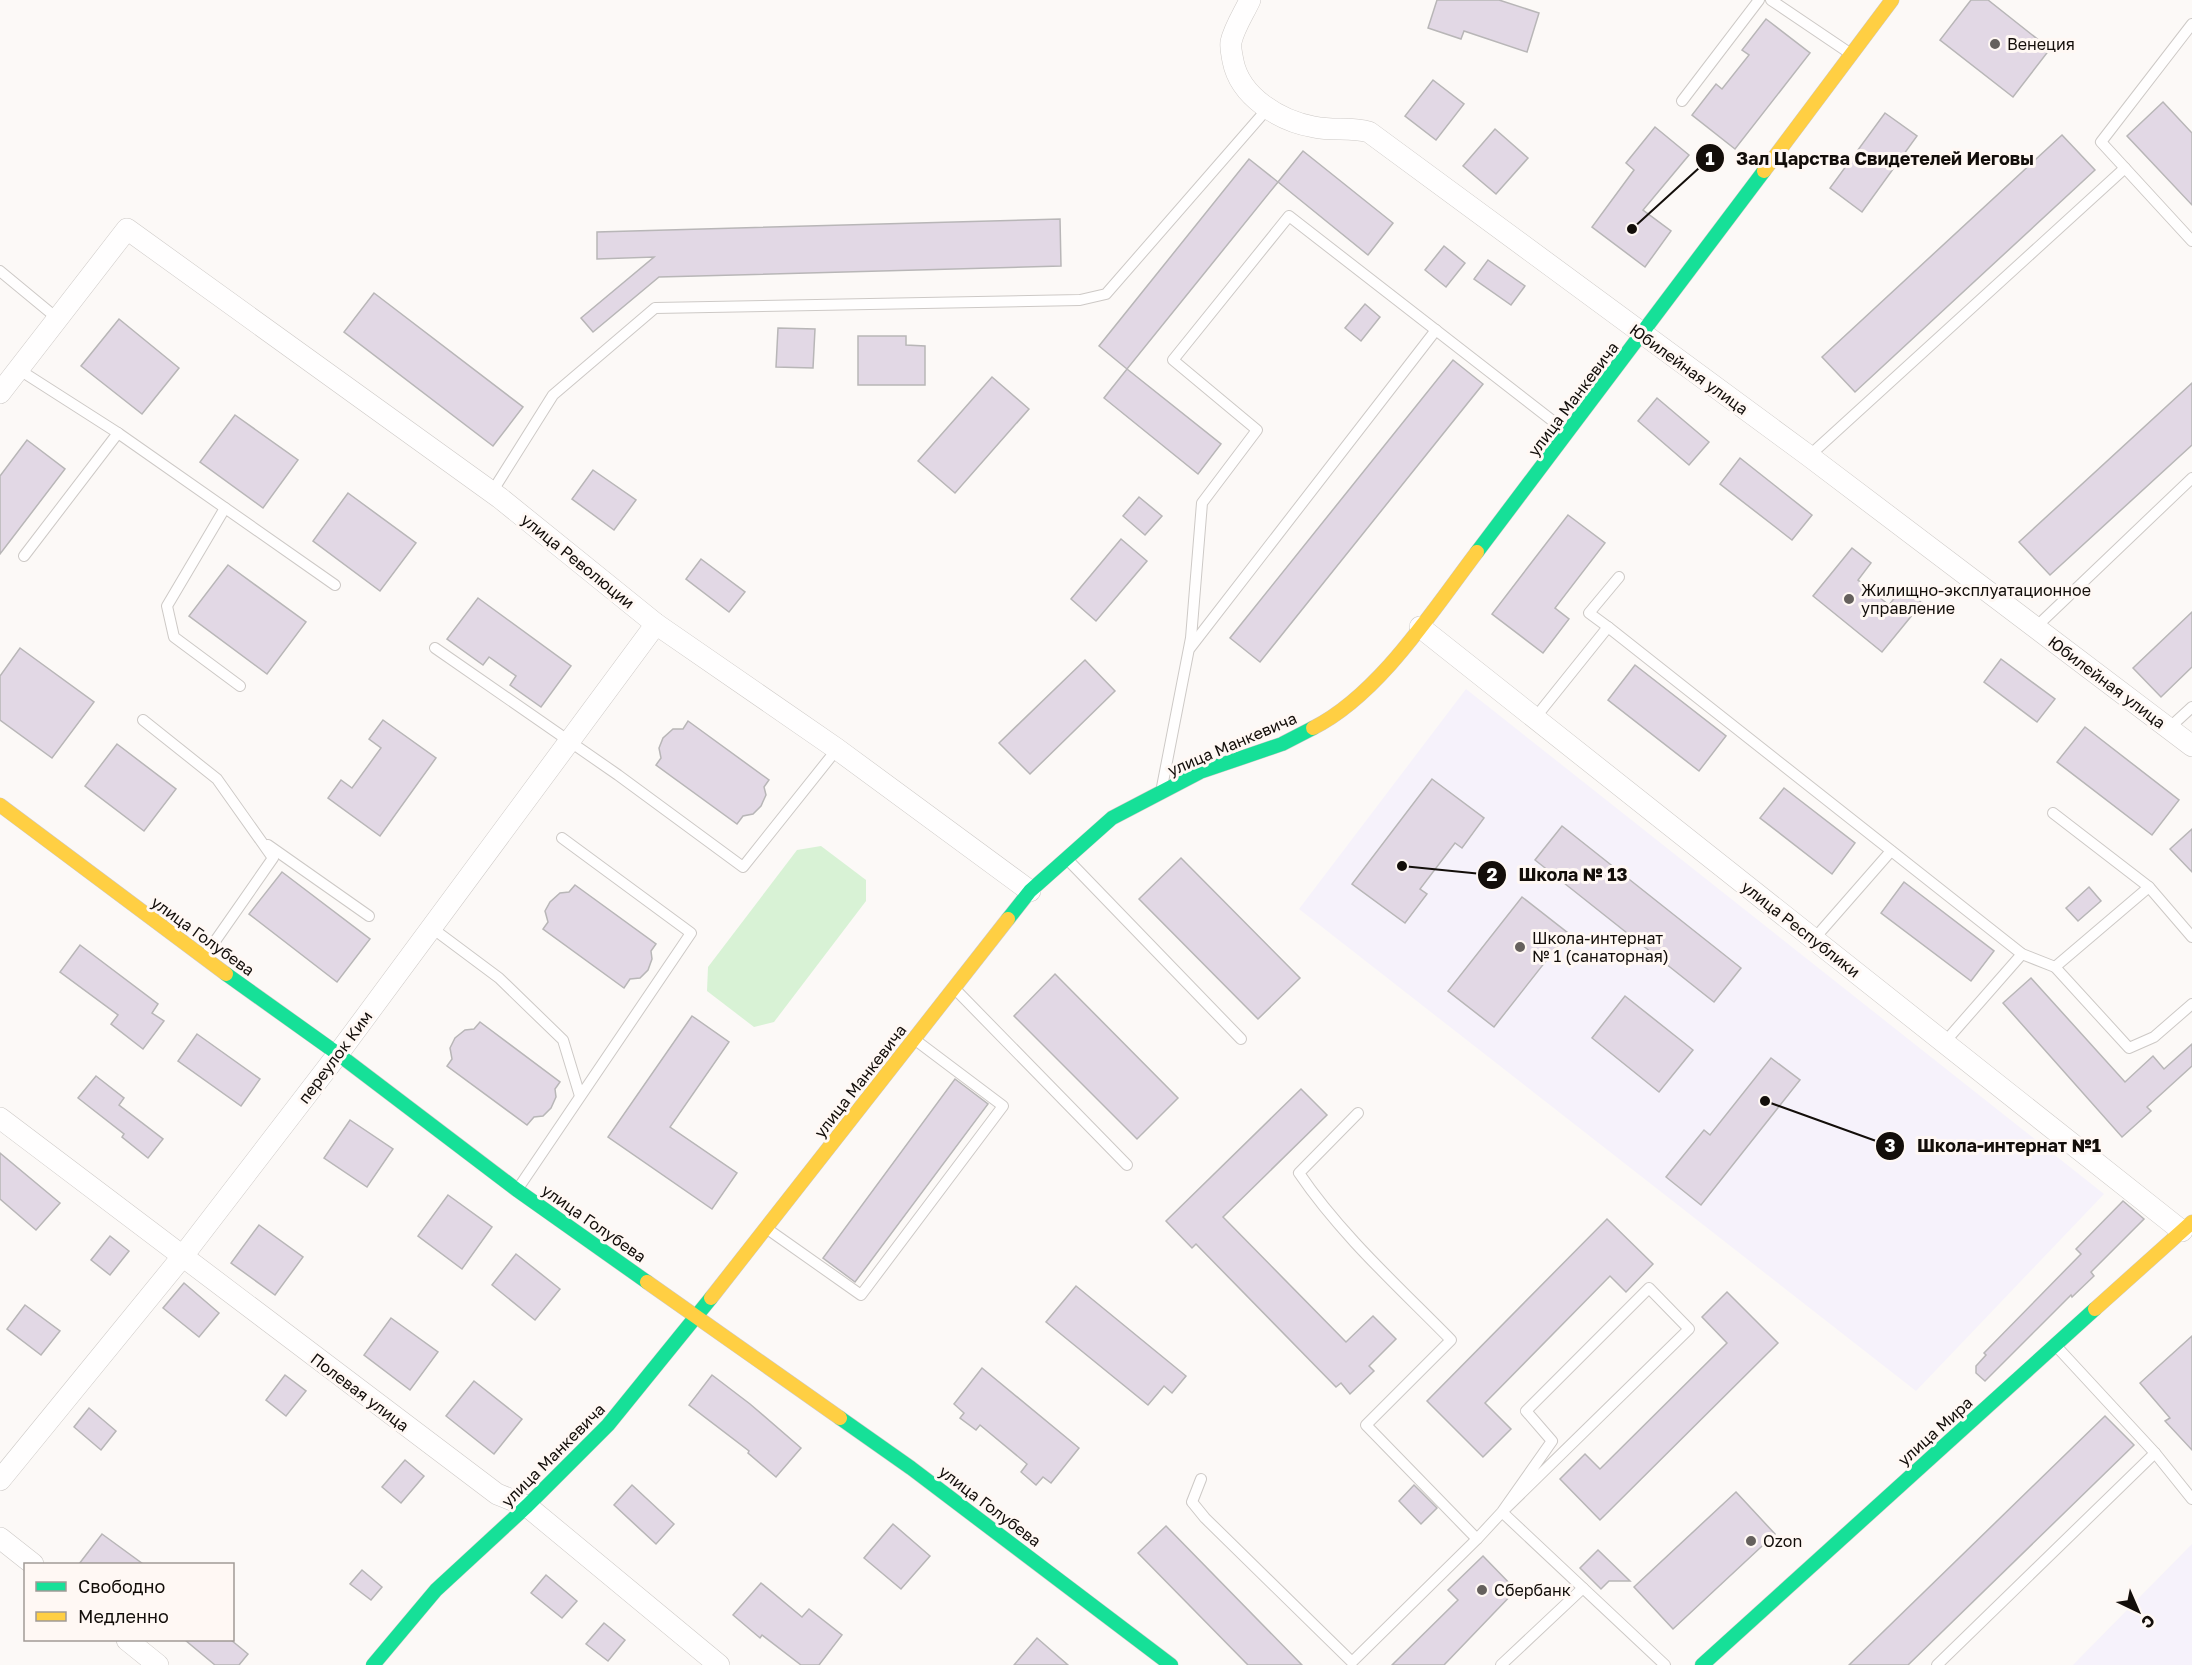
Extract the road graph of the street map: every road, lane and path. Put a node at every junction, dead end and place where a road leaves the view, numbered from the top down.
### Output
1 (1759, 0) edge
2 (1771, 0) edge
3 (1892, 0) edge
4 (1250, 1) edge
5 (2192, 24) edge
6 (1851, 54) junction
7 (1682, 101) dead end
8 (1268, 108) junction
9 (2125, 168) junction
10 (2192, 241) edge
11 (0, 271) edge
12 (58, 319) junction
13 (1436, 330) junction
14 (1642, 335) junction
15 (18, 369) junction
16 (0, 393) edge
17 (1568, 432) junction
18 (118, 433) junction
19 (1809, 456) junction
20 (2192, 478) edge
21 (492, 492) junction
22 (225, 508) junction
23 (24, 556) dead end
24 (1618, 577) dead end
25 (335, 585) dead end
26 (656, 624) junction
27 (1420, 627) junction
28 (1608, 627) junction
29 (2035, 628) junction
30 (435, 648) dead end
31 (1189, 649) junction
32 (240, 686) dead end
33 (2192, 707) edge
34 (1535, 718) junction
35 (143, 720) dead end
36 (2169, 729) junction
37 (570, 741) junction
38 (2192, 746) edge
39 (837, 749) junction
40 (1161, 792) junction
41 (0, 805) edge
42 (2053, 813) dead end
43 (562, 838) dead end
44 (262, 841) junction
45 (1891, 851) junction
46 (1067, 858) junction
47 (2149, 887) junction
48 (1030, 891) junction
49 (369, 916) dead end
50 (432, 928) junction
51 (2192, 938) edge
52 (1814, 939) junction
53 (2022, 954) junction
54 (204, 958) junction
55 (2055, 968) junction
56 (954, 988) junction
57 (2192, 1004) edge
58 (914, 1039) junction
59 (1241, 1039) dead end
60 (1944, 1043) junction
61 (338, 1054) junction
62 (580, 1096) junction
63 (1358, 1113) dead end
64 (0, 1118) edge
65 (1127, 1165) dead end
66 (516, 1190) junction
67 (2189, 1225) edge
68 (765, 1227) junction
69 (182, 1257) junction
70 (696, 1315) junction
71 (2054, 1345) junction
72 (2155, 1453) junction
73 (1201, 1479) dead end
74 (0, 1480) edge
75 (2192, 1499) edge
76 (527, 1506) junction
77 (1502, 1512) junction
78 (0, 1538) edge
79 (1477, 1539) junction
80 (32, 1563) edge
81 (1583, 1588) junction
82 (128, 1641) edge
83 (158, 1665) edge
84 (373, 1665) edge
85 (719, 1665) edge
86 (1171, 1665) edge
87 (1501, 1665) edge
88 (1665, 1665) edge
89 (1702, 1665) edge
90 (1937, 1665) edge

1 - 7 lane
2 - 6 lane
3 - 6 street, улица Манкевича
4 - 8 street, Юбилейная улица
5 - 9 lane
6 - 14 street, улица Манкевича
8 - 14 street, Юбилейная улица
8 - 21 lane
9 - 10 lane
9 - 19 lane
11 - 12 lane
12 - 15 street
12 - 21 street, улица Революции
13 - 17 lane
13 - 31 lane
13 - 31 lane
14 - 17 street, улица Манкевича
14 - 19 street, Юбилейная улица
15 - 16 street
15 - 18 lane
17 - 27 street, улица Манкевича
18 - 22 lane
18 - 23 lane
19 - 29 street, Юбилейная улица
20 - 29 lane
21 - 26 street, улица Революции
22 - 25 lane
22 - 32 lane
24 - 28 lane
26 - 37 street, переулок Ким
26 - 39 street, улица Революции
27 - 34 street, улица Республики
27 - 40 street, улица Манкевича
28 - 34 lane
28 - 45 lane
29 - 36 street, Юбилейная улица
30 - 37 lane
31 - 40 lane
33 - 36 lane
34 - 52 street, улица Республики
35 - 44 lane
36 - 38 street, Юбилейная улица
37 - 39 lane
37 - 50 street, переулок Ким
39 - 48 street, улица Революции
40 - 46 street, улица Манкевича
41 - 54 street, улица Голубева
42 - 47 lane
43 - 62 lane
44 - 49 lane
44 - 54 lane
45 - 52 lane
45 - 53 lane
46 - 48 street, улица Манкевича
46 - 59 lane
47 - 51 lane
47 - 55 lane
48 - 56 street, улица Манкевича
50 - 61 street, переулок Ким
50 - 62 lane
52 - 60 street, улица Республики
53 - 55 lane
53 - 60 lane
54 - 61 street, улица Голубева
55 - 57 lane
56 - 58 street, улица Манкевича
56 - 65 lane
58 - 68 street, улица Манкевича
58 - 68 lane
60 - 67 street, улица Республики
61 - 66 street, улица Голубева
61 - 69 street, переулок Ким
62 - 66 lane
63 - 79 lane
64 - 69 street, Полевая улица
66 - 70 street, улица Голубева
67 - 71 street, улица Мира
68 - 70 street, улица Манкевича
69 - 74 street, переулок Ким
69 - 76 street, Полевая улица
70 - 76 street, улица Манкевича
70 - 86 street, улица Голубева
71 - 72 lane
71 - 89 street, улица Мира
72 - 75 lane
72 - 90 lane
73 - 79 lane
76 - 84 street, улица Манкевича
76 - 85 street, Полевая улица
77 - 77 lane
77 - 79 lane
77 - 81 lane
78 - 80 street
81 - 87 lane
81 - 88 lane
82 - 83 street

